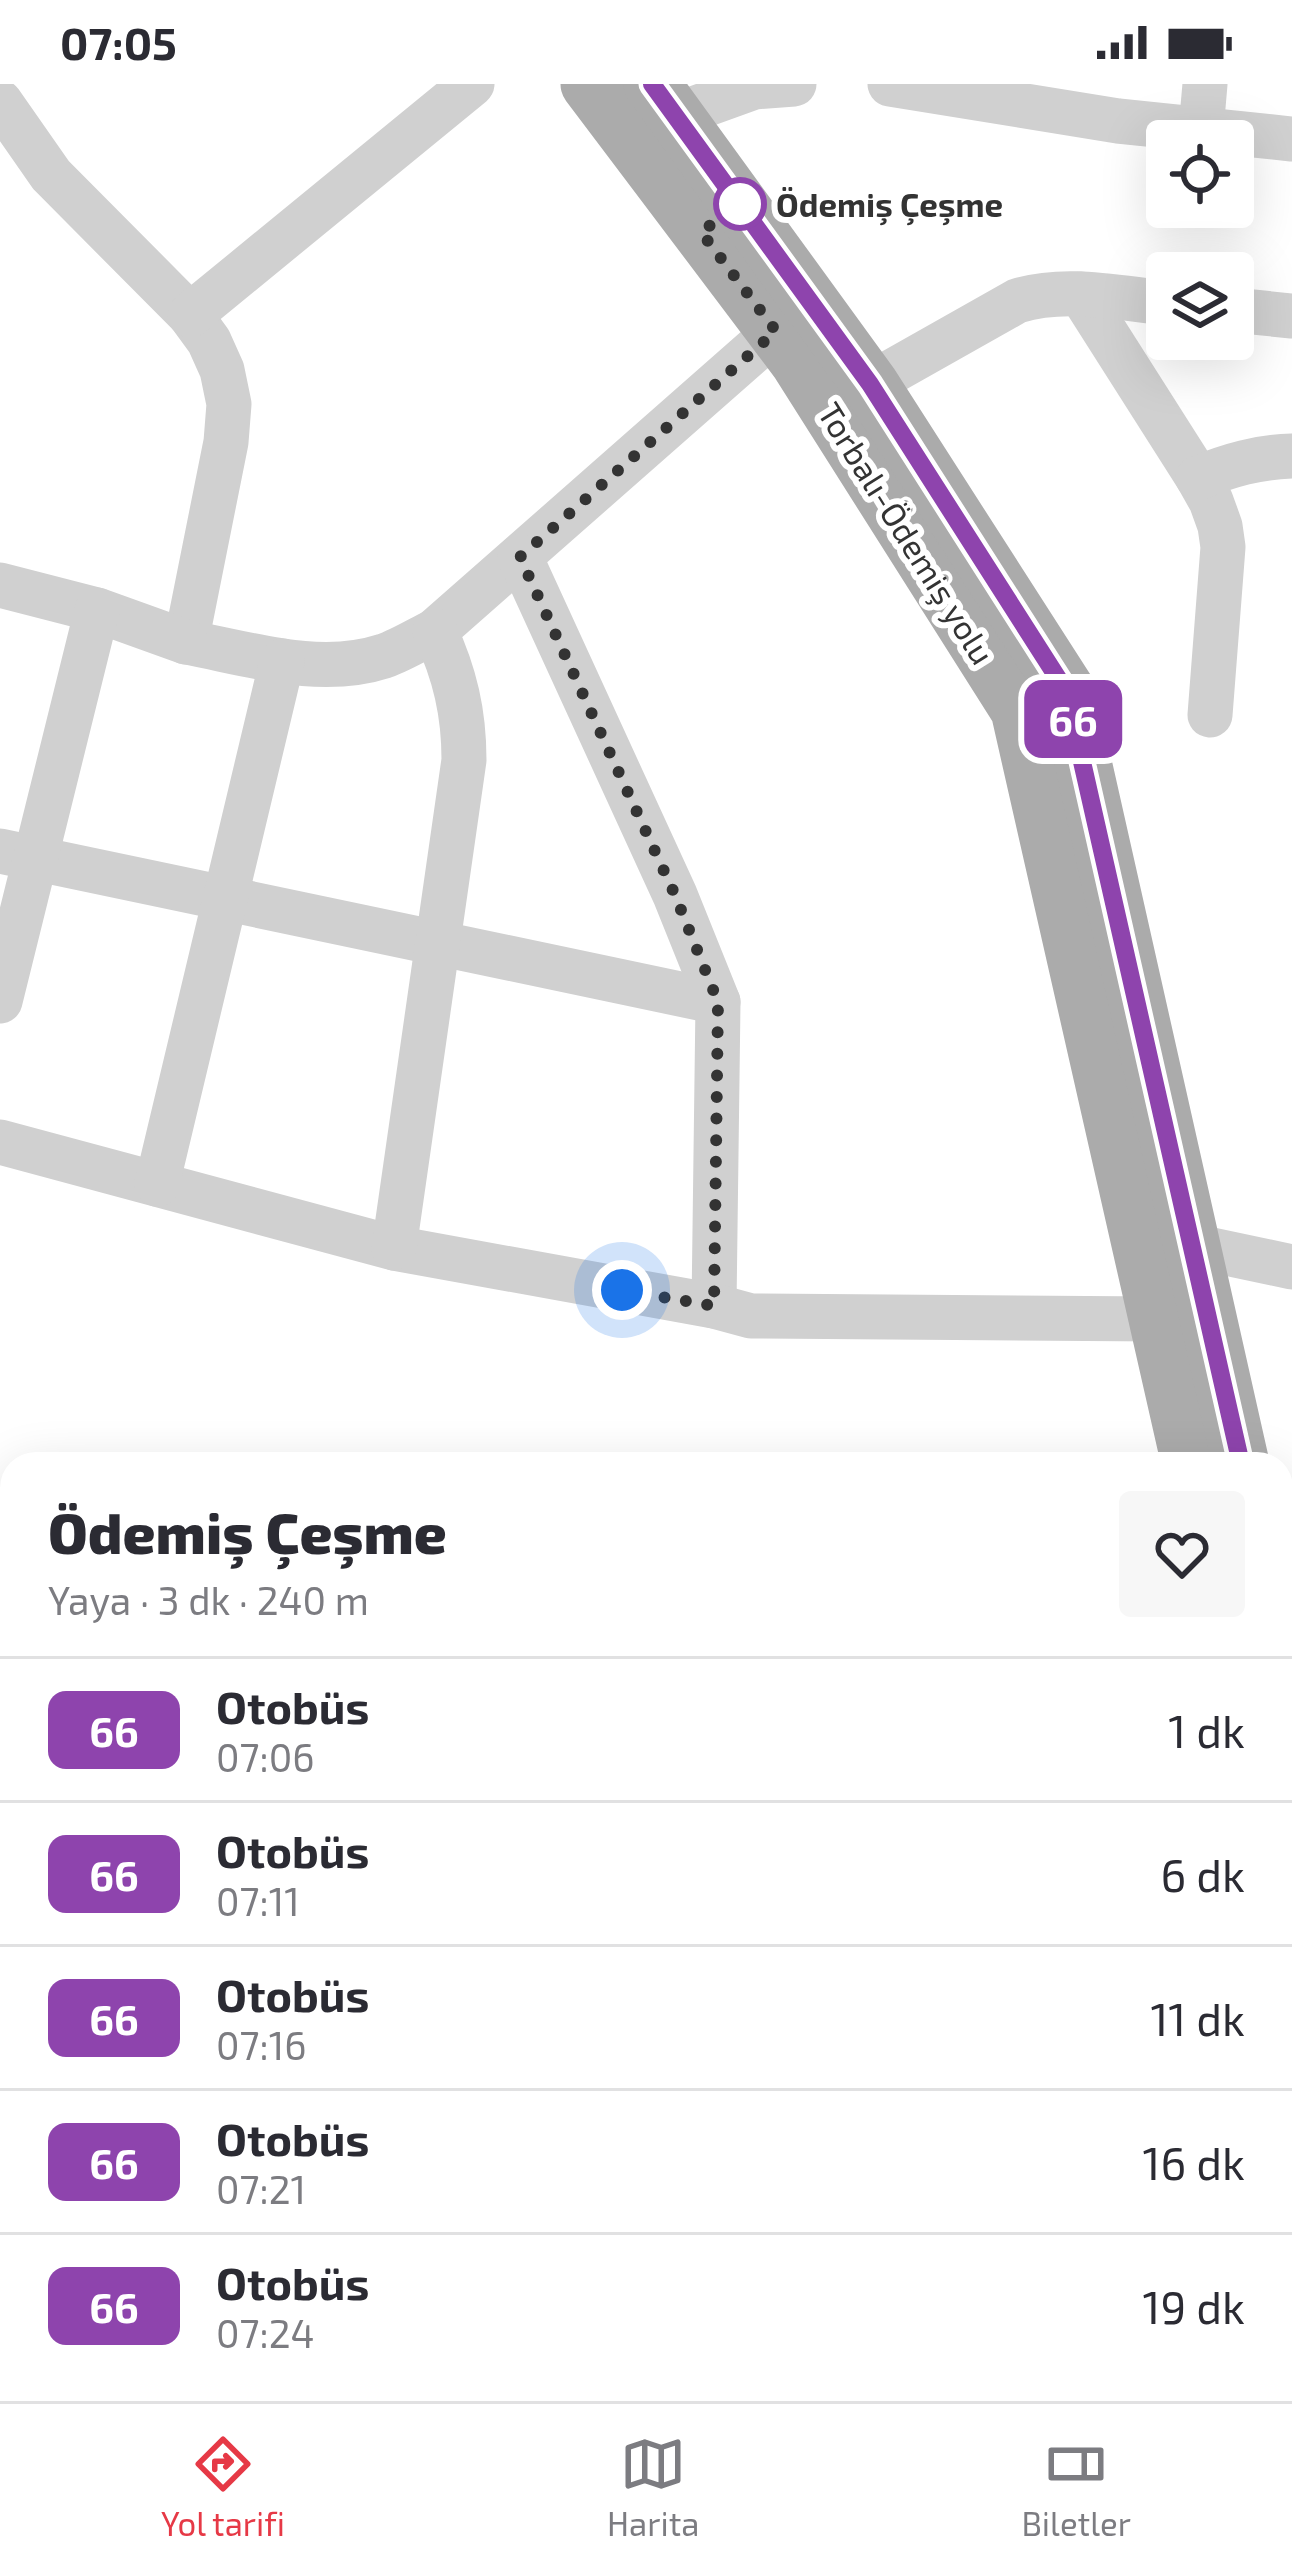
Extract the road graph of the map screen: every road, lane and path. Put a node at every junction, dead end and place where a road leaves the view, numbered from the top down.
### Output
1 (472, 84) edge
2 (589, 84) edge
3 (794, 84) edge
4 (890, 84) edge
5 (1205, 84) edge
6 (0, 102) edge
7 (657, 104) edge
8 (1202, 120) edge
9 (1146, 124) edge
10 (1254, 136) edge
11 (1292, 140) edge
12 (0, 158) edge
13 (51, 175) junction
14 (1081, 294) junction
15 (1146, 301) edge
16 (1254, 312) edge
17 (190, 315) junction
18 (1292, 316) edge
19 (776, 331) junction
20 (870, 384) junction
21 (1292, 456) edge
22 (1198, 478) junction
23 (520, 557) junction
24 (0, 585) edge
25 (97, 610) junction
26 (435, 631) junction
27 (186, 641) junction
28 (282, 661) junction
29 (1210, 715) dead end
30 (17, 855) edge
31 (226, 899) junction
32 (439, 944) junction
33 (2, 985) edge
34 (718, 1002) junction
35 (0, 1142) edge
36 (157, 1184) junction
37 (1193, 1246) junction
38 (394, 1248) junction
39 (1292, 1267) edge
40 (714, 1306) junction
41 (1157, 1319) junction
42 (1187, 1452) edge
43 (1238, 1452) edge

1 - 17 street
2 - 7 main road, Torbalı-Ödemiş yolu
3 - 7 street
4 - 9 street
5 - 8 street
6 - 13 street
7 - 19 main road, Torbalı-Ödemiş yolu
7 - 20 main road, Torbalı-Ödemiş yolu
10 - 11 street
12 - 13 street
13 - 17 street
14 - 15 street
14 - 20 street
14 - 22 street
16 - 18 street
17 - 27 street
19 - 23 street
19 - 41 main road, Torbalı-Ödemiş yolu
20 - 37 main road, Torbalı-Ödemiş yolu
21 - 22 street
22 - 29 street
23 - 26 street
23 - 34 street
24 - 25 street
25 - 27 street
25 - 30 street
26 - 28 street
26 - 32 street
27 - 28 street
28 - 31 street
30 - 31 street
30 - 33 street
31 - 32 street
31 - 36 street
32 - 34 street
32 - 38 street
34 - 40 street
35 - 36 street
36 - 38 street
37 - 39 street
37 - 43 main road, Torbalı-Ödemiş yolu
38 - 40 street
40 - 41 street
41 - 42 main road, Torbalı-Ödemiş yolu

